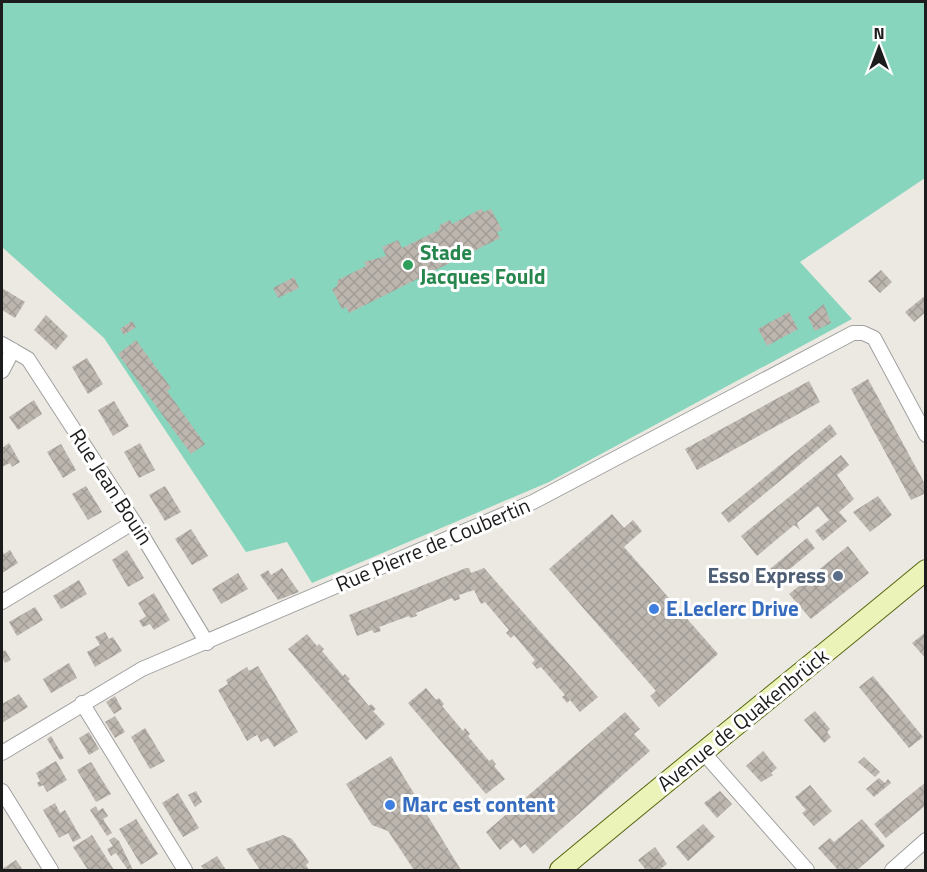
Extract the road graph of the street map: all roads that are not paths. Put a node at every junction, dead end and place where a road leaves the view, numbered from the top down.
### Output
1 (7, 347) edge
2 (2, 371) edge
3 (926, 435) edge
4 (134, 522) junction
5 (926, 570) edge
6 (2, 602) edge
7 (207, 643) junction
8 (82, 703) junction
9 (702, 751) junction
10 (2, 753) edge
11 (2, 791) edge
12 (926, 840) edge
13 (51, 870) edge
14 (185, 870) edge
15 (560, 870) edge
16 (807, 870) edge
17 (892, 870) edge

1 - 2 street
1 - 4 street, Rue Jean Bouin
3 - 7 street, Rue Pierre de Coubertin
4 - 6 street
4 - 7 street, Rue Jean Bouin
5 - 9 main road, Avenue de Quakenbrück
7 - 8 street, Rue Pierre de Coubertin
8 - 10 street, Rue Pierre de Coubertin
8 - 14 street
9 - 15 main road, Avenue de Quakenbrück
9 - 16 street
11 - 13 street
12 - 17 street

